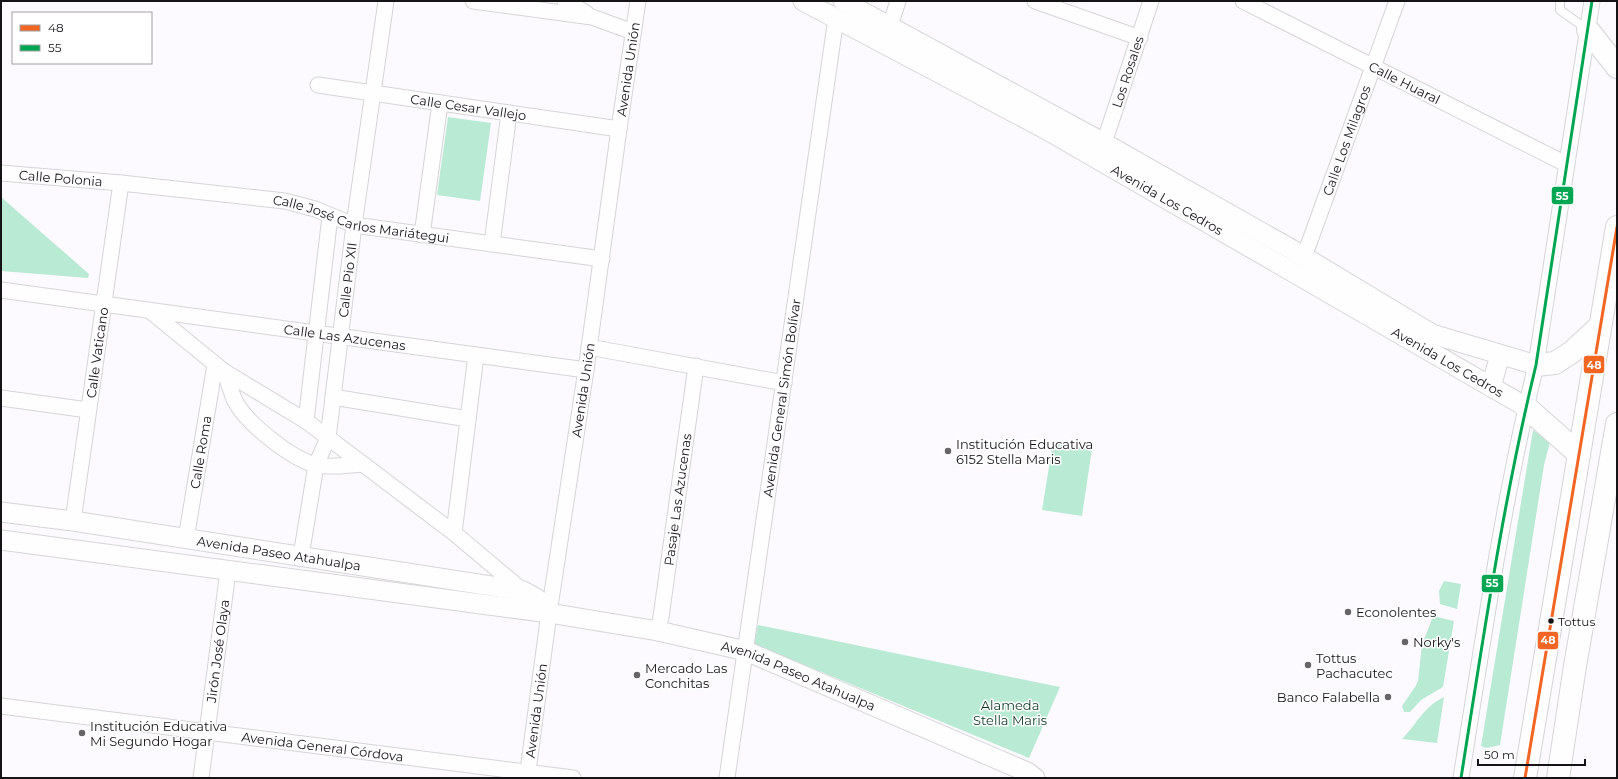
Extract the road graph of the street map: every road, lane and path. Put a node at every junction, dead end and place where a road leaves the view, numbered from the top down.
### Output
1 (386, 1) edge
2 (473, 1) edge
3 (565, 1) edge
4 (638, 1) edge
5 (803, 1) edge
6 (843, 1) edge
7 (898, 1) edge
8 (1035, 1) edge
9 (1152, 1) edge
10 (1243, 1) edge
11 (1397, 1) edge
12 (1560, 1) edge
13 (1592, 1) edge
14 (592, 17) junction
15 (836, 18) junction
16 (890, 26) junction
17 (1588, 30) junction
18 (633, 32) junction
19 (1140, 38) junction
20 (1373, 67) junction
21 (1617, 67) edge
22 (318, 85) dead end
23 (374, 93) junction
24 (440, 103) junction
25 (509, 113) junction
26 (619, 129) junction
27 (1104, 143) junction
28 (1566, 164) junction
29 (1, 173) edge
30 (121, 184) junction
31 (330, 216) junction
32 (354, 225) junction
33 (1617, 227) edge
34 (422, 235) junction
35 (492, 244) junction
36 (1304, 257) junction
37 (602, 259) junction
38 (1614, 261) edge
39 (1, 290) edge
40 (104, 304) junction
41 (150, 310) junction
42 (1600, 326) junction
43 (316, 333) junction
44 (340, 337) junction
45 (589, 346) junction
46 (476, 355) junction
47 (1500, 355) junction
48 (1536, 365) junction
49 (696, 366) junction
50 (220, 369) junction
51 (586, 370) junction
52 (784, 383) junction
53 (1491, 387) junction
54 (333, 397) junction
55 (1, 398) edge
56 (1526, 408) junction
57 (88, 410) junction
58 (468, 419) junction
59 (306, 421) junction
60 (1617, 424) edge
61 (328, 438) junction
62 (1579, 454) junction
63 (362, 464) junction
64 (316, 465) junction
65 (1, 512) edge
66 (73, 521) junction
67 (454, 533) junction
68 (186, 539) junction
69 (1, 540) edge
70 (300, 556) junction
71 (228, 571) junction
72 (523, 591) junction
73 (549, 613) junction
74 (658, 631) junction
75 (746, 651) junction
76 (1, 706) edge
77 (206, 732) junction
78 (527, 775) edge
79 (201, 778) edge
80 (573, 778) edge
81 (727, 778) edge
82 (1035, 778) edge
83 (1461, 778) edge
84 (1525, 778) edge
85 (1558, 778) edge

1 - 23 street, Calle Pio XII
2 - 14 street
3 - 14 street
4 - 18 street, Avenida Unión
5 - 15 street, Avenida Los Cedros
6 - 16 street, Avenida Los Cedros
7 - 16 street
8 - 19 street
9 - 19 street, Los Rosales
10 - 20 street, Calle Huaral
11 - 20 street, Calle Los Milagros
12 - 17 lane
13 - 17 street
14 - 18 street
15 - 52 street, Avenida General Simón Bolívar
15 - 53 street, Avenida Los Cedros
16 - 27 street, Avenida Los Cedros
17 - 21 main road
17 - 28 street
18 - 26 street, Avenida Unión
19 - 27 street, Los Rosales
20 - 28 street, Calle Huaral
20 - 36 street, Calle Los Milagros
22 - 23 street, Calle Cesar Vallejo
23 - 24 street, Calle Cesar Vallejo
23 - 32 street, Calle Pio XII
24 - 25 street, Calle Cesar Vallejo
24 - 34 street
25 - 26 street, Calle Cesar Vallejo
25 - 35 street
26 - 37 street, Avenida Unión
27 - 36 street, Avenida Los Cedros
28 - 48 street
29 - 30 street, Calle Polonia
30 - 31 street, Calle José Carlos Mariátegui
30 - 40 street, Calle Vaticano
31 - 32 street, Calle José Carlos Mariátegui
31 - 43 street, Calle Pio XII
32 - 34 street, Calle José Carlos Mariátegui
32 - 44 street, Calle Pio XII
33 - 38 main road
34 - 35 street, Calle José Carlos Mariátegui
35 - 37 street, Calle José Carlos Mariátegui
36 - 47 street, Avenida Los Cedros
37 - 45 street, Avenida Unión
38 - 42 main road
39 - 40 street, Calle Las Azucenas
40 - 41 street, Calle Las Azucenas
40 - 57 street, Calle Vaticano
41 - 43 street, Calle Las Azucenas
41 - 50 street
42 - 48 main road
42 - 62 main road
43 - 44 street, Calle Las Azucenas
43 - 59 street, Calle Pio XII
44 - 46 street, Calle Las Azucenas
44 - 54 street, Calle Pio XII
45 - 49 street
45 - 51 street, Avenida Unión
46 - 51 street, Calle Las Azucenas
46 - 58 street
47 - 48 street, Avenida Los Cedros
47 - 53 street
48 - 56 street
49 - 52 street
49 - 74 street, Pasaje Las Azucenas
50 - 59 street
50 - 64 street
50 - 68 street, Calle Roma
51 - 73 street, Avenida Unión
52 - 75 street, Avenida General Simón Bolívar
53 - 56 street, Avenida Los Cedros
54 - 58 street
54 - 61 street, Calle Pio XII
55 - 57 street
56 - 62 main road
56 - 83 street
57 - 66 street, Calle Vaticano
58 - 67 street
59 - 61 street
60 - 85 main road
61 - 63 street
61 - 64 street, Calle Pio XII
62 - 84 main road
63 - 64 street
63 - 67 street
64 - 70 street, Calle Pio XII
65 - 66 street, Avenida Paseo Atahualpa
66 - 68 street, Avenida Paseo Atahualpa
67 - 72 street
68 - 70 street, Avenida Paseo Atahualpa
69 - 71 street, Avenida Paseo Atahualpa
70 - 72 street, Avenida Paseo Atahualpa
71 - 73 street, Avenida Paseo Atahualpa
71 - 77 street, Jirón José Olaya
72 - 73 street, Avenida Paseo Atahualpa
73 - 74 street, Avenida Paseo Atahualpa
73 - 78 street, Avenida Unión
74 - 75 street, Avenida Paseo Atahualpa
75 - 81 street, Avenida General Simón Bolívar
75 - 82 street, Avenida Paseo Atahualpa
76 - 77 street, Avenida General Córdova
77 - 78 street, Avenida General Córdova
77 - 79 street, Jirón José Olaya
78 - 80 street, Avenida General Córdova

